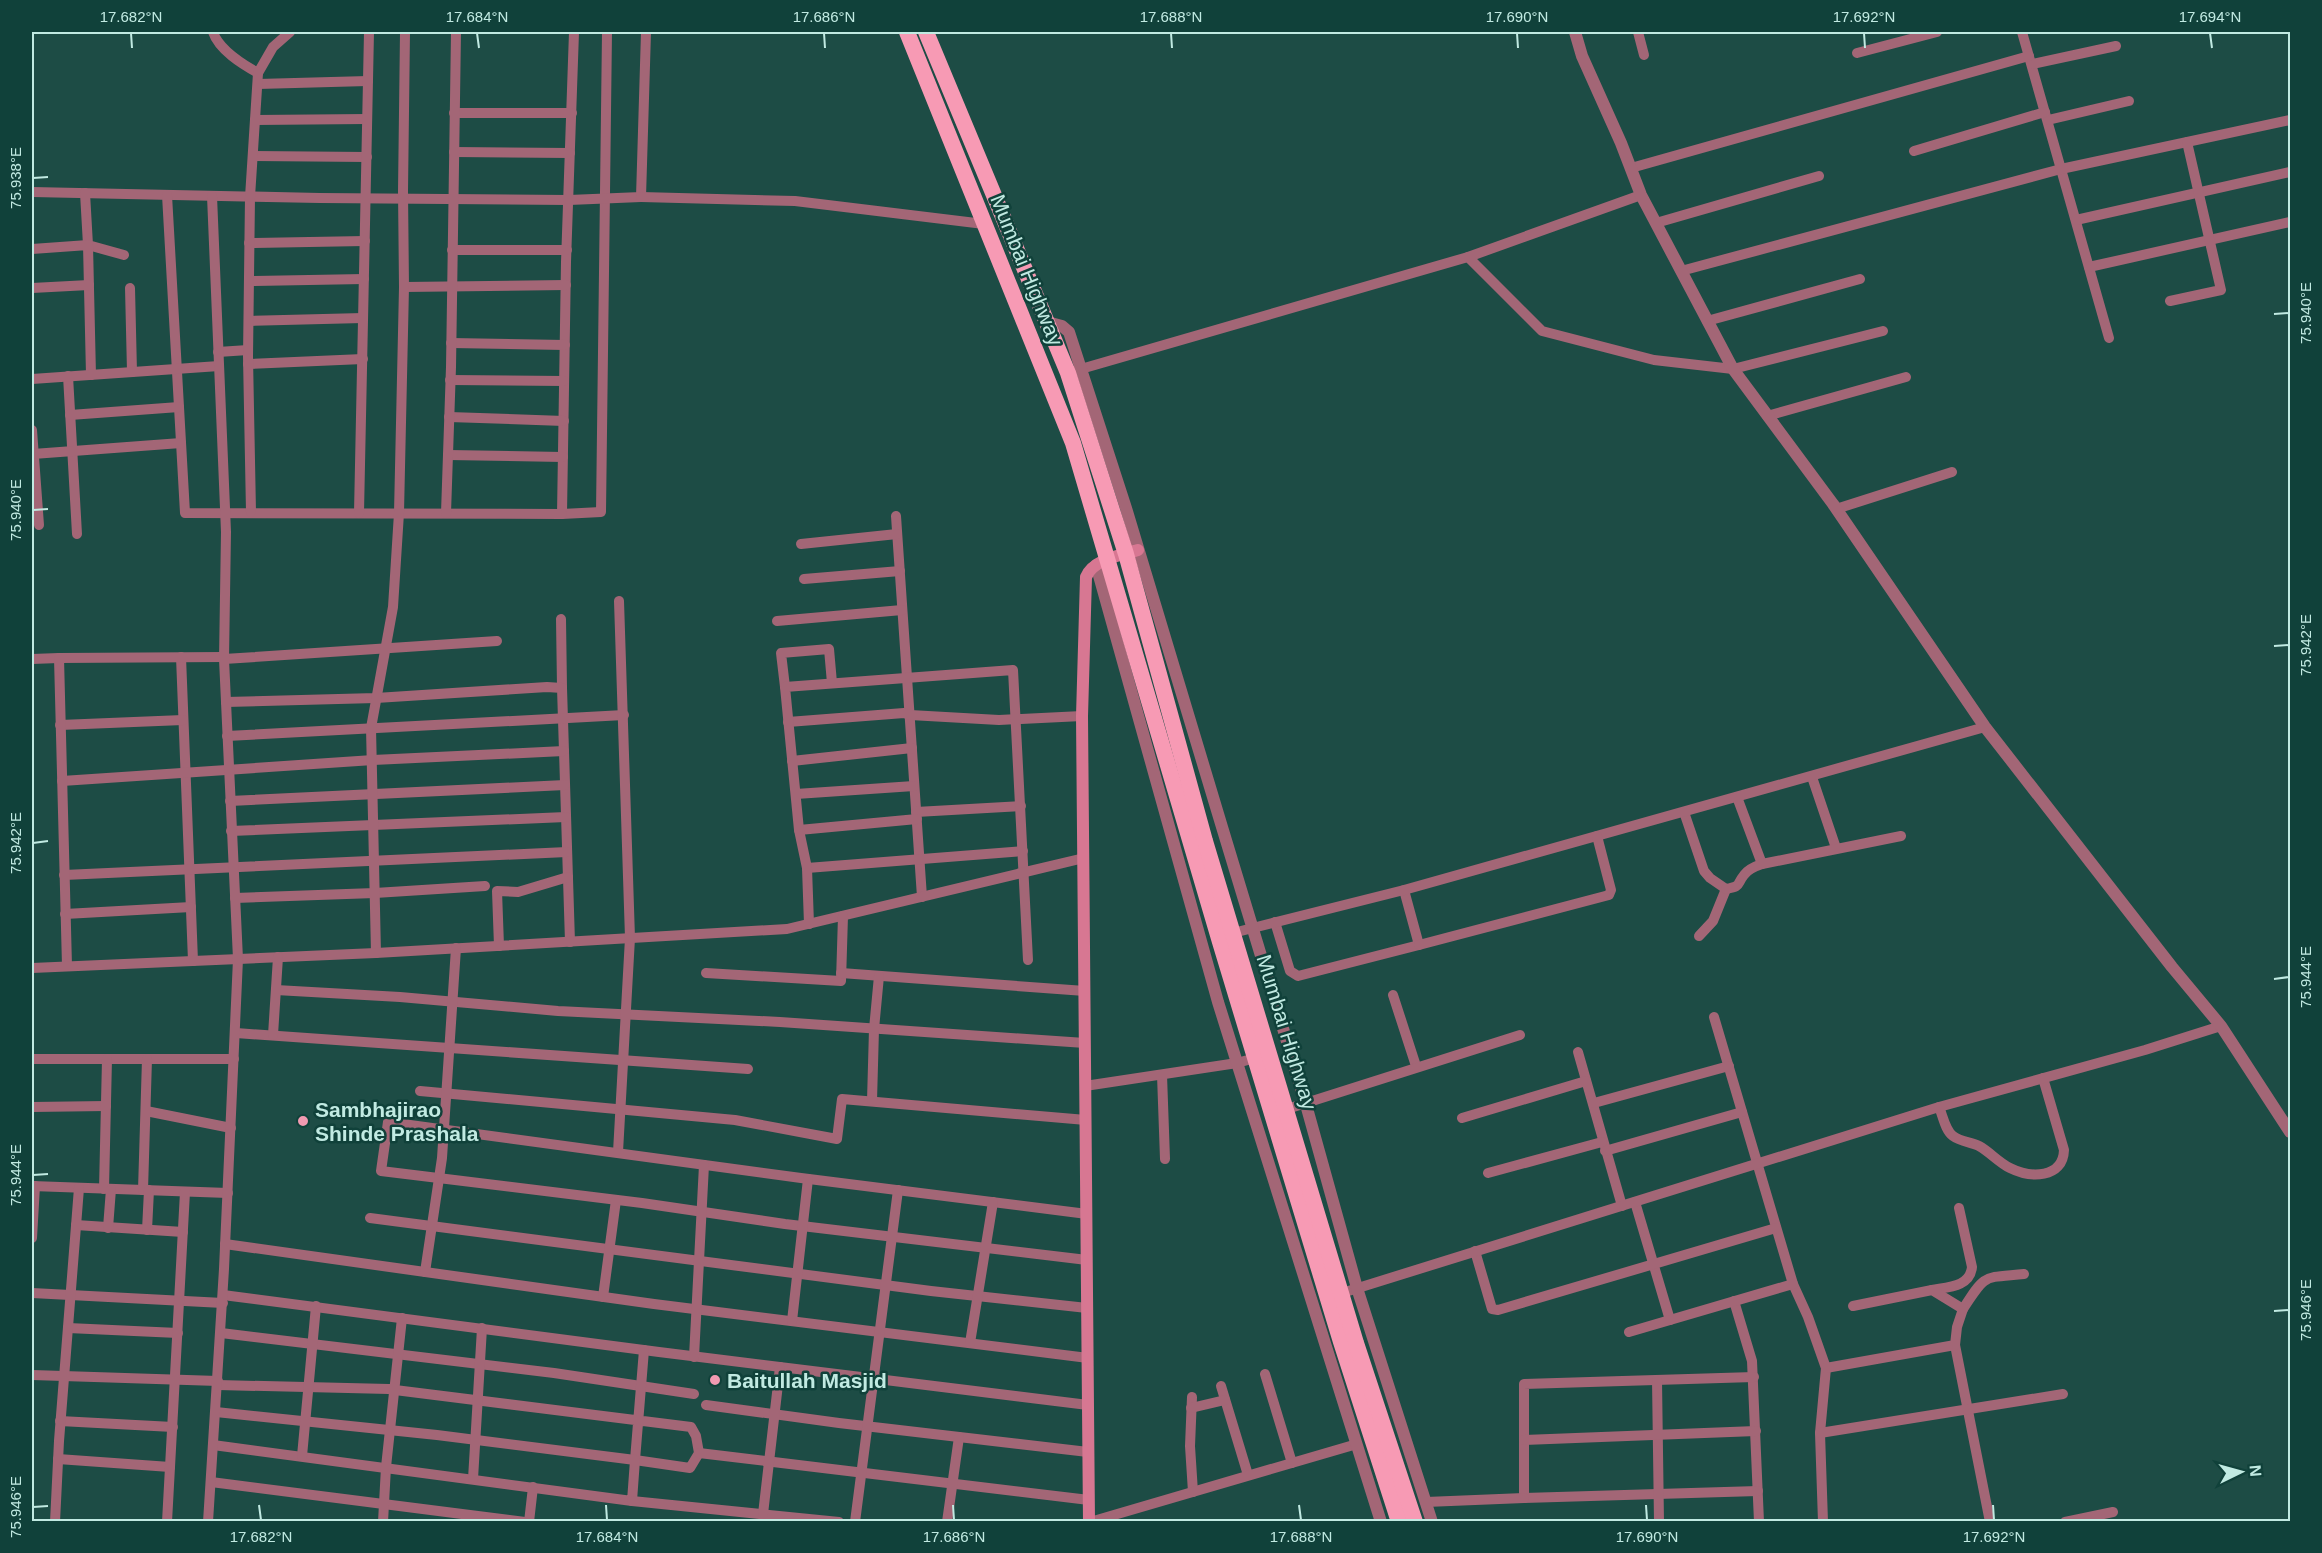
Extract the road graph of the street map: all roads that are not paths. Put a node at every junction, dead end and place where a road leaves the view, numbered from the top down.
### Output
1 (213, 32) edge
2 (290, 32) edge
3 (369, 32) edge
4 (405, 32) edge
5 (456, 32) edge
6 (574, 32) edge
7 (607, 32) edge
8 (646, 32) edge
9 (907, 32) edge
10 (926, 32) edge
11 (1575, 32) edge
12 (1638, 32) edge
13 (1937, 32) edge
14 (2022, 32) edge
15 (2116, 46) dead end
16 (1857, 53) dead end
17 (1644, 55) dead end
18 (2030, 60) junction
19 (258, 79) junction
20 (368, 81) junction
21 (2129, 101) dead end
22 (454, 112) junction
23 (572, 113) junction
24 (2046, 116) junction
25 (367, 119) junction
26 (255, 120) junction
27 (2290, 120) edge
28 (2187, 142) junction
29 (1914, 151) dead end
30 (454, 152) junction
31 (570, 153) junction
32 (253, 156) junction
33 (367, 158) junction
34 (1631, 168) junction
35 (2061, 169) junction
36 (2290, 172) edge
37 (1819, 176) dead end
38 (32, 192) edge
39 (85, 193) junction
40 (2198, 193) junction
41 (167, 195) junction
42 (1641, 195) junction
43 (212, 196) junction
44 (250, 197) junction
45 (641, 197) junction
46 (366, 198) junction
47 (605, 198) junction
48 (403, 199) junction
49 (453, 199) junction
50 (569, 200) junction
51 (2076, 220) junction
52 (2290, 222) edge
53 (1656, 223) junction
54 (984, 224) junction
55 (2210, 240) junction
56 (365, 241) junction
57 (249, 243) junction
58 (88, 245) junction
59 (32, 249) edge
60 (453, 250) junction
61 (567, 250) junction
62 (124, 255) dead end
63 (1468, 257) junction
64 (2089, 267) junction
65 (1681, 271) junction
66 (364, 279) junction
67 (1860, 279) dead end
68 (249, 281) junction
69 (89, 285) junction
70 (566, 285) junction
71 (452, 286) junction
72 (404, 287) junction
73 (32, 288) edge
74 (130, 288) dead end
75 (2170, 301) dead end
76 (363, 318) junction
77 (249, 321) junction
78 (1707, 321) junction
79 (1883, 331) dead end
80 (2109, 338) dead end
81 (451, 343) junction
82 (565, 345) junction
83 (248, 350) junction
84 (218, 352) junction
85 (363, 358) junction
86 (248, 364) junction
87 (219, 366) junction
88 (177, 369) junction
89 (1733, 369) junction
90 (1074, 371) junction
91 (132, 372) junction
92 (92, 375) junction
93 (68, 376) junction
94 (1906, 377) dead end
95 (32, 379) edge
96 (450, 380) junction
97 (564, 381) junction
98 (179, 407) junction
99 (70, 415) junction
100 (1767, 416) junction
101 (449, 417) junction
102 (564, 421) junction
103 (32, 430) edge
104 (181, 443) junction
105 (72, 451) junction
106 (33, 454) junction
107 (448, 455) junction
108 (563, 458) junction
109 (1952, 472) dead end
110 (1836, 509) junction
111 (251, 512) junction
112 (225, 513) junction
113 (359, 513) junction
114 (399, 513) junction
115 (446, 513) junction
116 (562, 514) junction
117 (896, 516) dead end
118 (39, 525) dead end
119 (77, 534) dead end
120 (897, 534) junction
121 (801, 544) dead end
122 (1132, 552) junction
123 (1102, 562) junction
124 (900, 571) junction
125 (804, 579) dead end
126 (619, 601) dead end
127 (902, 609) junction
128 (561, 619) dead end
129 (777, 621) dead end
130 (497, 641) dead end
131 (386, 648) junction
132 (181, 657) junction
133 (58, 658) junction
134 (224, 658) junction
135 (32, 659) edge
136 (907, 677) junction
137 (832, 683) junction
138 (784, 687) junction
139 (562, 688) junction
140 (376, 698) junction
141 (226, 702) junction
142 (909, 715) junction
143 (624, 716) junction
144 (1082, 716) junction
145 (562, 719) junction
146 (1016, 719) junction
147 (183, 720) junction
148 (788, 722) junction
149 (60, 725) junction
150 (1985, 727) junction
151 (371, 728) junction
152 (227, 736) junction
153 (912, 748) junction
154 (564, 751) junction
155 (373, 760) junction
156 (792, 761) junction
157 (228, 769) junction
158 (185, 772) junction
159 (1812, 777) junction
160 (62, 781) junction
161 (565, 785) junction
162 (914, 786) junction
163 (373, 794) junction
164 (796, 794) junction
165 (1737, 797) junction
166 (230, 801) junction
167 (1021, 807) junction
168 (1684, 812) junction
169 (916, 815) junction
170 (566, 817) junction
171 (374, 826) junction
172 (800, 830) junction
173 (231, 831) junction
174 (1598, 836) junction
175 (1901, 836) dead end
176 (1836, 848) junction
177 (1023, 851) junction
178 (567, 852) junction
179 (1084, 858) junction
180 (919, 859) junction
181 (374, 860) junction
182 (1762, 864) junction
183 (233, 867) junction
184 (807, 868) junction
185 (189, 869) junction
186 (1024, 873) junction
187 (64, 874) junction
188 (568, 877) junction
189 (486, 886) dead end
190 (1726, 889) junction
191 (1404, 890) junction
192 (375, 893) junction
193 (922, 897) junction
194 (235, 898) junction
195 (191, 907) junction
196 (65, 914) junction
197 (843, 916) junction
198 (1275, 922) junction
199 (809, 924) junction
200 (1252, 928) junction
201 (1233, 933) junction
202 (1699, 936) dead end
203 (630, 938) junction
204 (570, 942) junction
205 (1419, 945) junction
206 (499, 946) junction
207 (456, 948) junction
208 (376, 953) junction
209 (278, 957) junction
210 (238, 958) junction
211 (1028, 960) dead end
212 (193, 962) junction
213 (67, 966) junction
214 (32, 968) edge
215 (706, 973) dead end
216 (841, 973) junction
217 (879, 976) junction
218 (276, 990) junction
219 (1085, 991) junction
220 (1393, 994) dead end
221 (452, 1002) junction
222 (626, 1015) junction
223 (1714, 1017) dead end
224 (2221, 1026) junction
225 (873, 1029) junction
226 (236, 1033) junction
227 (273, 1035) junction
228 (1520, 1035) dead end
229 (1085, 1043) junction
230 (450, 1049) junction
231 (1578, 1052) dead end
232 (1255, 1058) junction
233 (32, 1059) edge
234 (108, 1059) junction
235 (147, 1059) junction
236 (234, 1059) junction
237 (624, 1061) junction
238 (1237, 1063) junction
239 (1416, 1066) junction
240 (1729, 1066) junction
241 (748, 1069) dead end
242 (1162, 1075) junction
243 (2043, 1078) junction
244 (1586, 1081) junction
245 (1086, 1086) junction
246 (420, 1091) dead end
247 (447, 1093) junction
248 (872, 1101) junction
249 (1305, 1101) junction
250 (1594, 1103) junction
251 (106, 1106) junction
252 (32, 1107) edge
253 (1939, 1107) junction
254 (622, 1108) junction
255 (1287, 1108) junction
256 (146, 1112) junction
257 (1742, 1112) junction
258 (1462, 1118) dead end
259 (1086, 1120) junction
260 (231, 1128) junction
261 (445, 1130) junction
262 (2290, 1132) edge
263 (1603, 1146) junction
264 (618, 1152) junction
265 (1165, 1159) dead end
266 (704, 1164) junction
267 (1757, 1164) junction
268 (1488, 1173) dead end
269 (440, 1178) junction
270 (808, 1179) junction
271 (33, 1186) edge
272 (79, 1188) junction
273 (107, 1189) junction
274 (146, 1190) junction
275 (898, 1190) junction
276 (185, 1192) junction
277 (228, 1193) junction
278 (616, 1200) junction
279 (993, 1202) junction
280 (1635, 1202) junction
281 (1622, 1206) junction
282 (1959, 1208) dead end
283 (701, 1212) junction
284 (1087, 1214) junction
285 (370, 1218) dead end
286 (76, 1226) junction
287 (433, 1226) junction
288 (803, 1226) junction
289 (1776, 1227) junction
290 (108, 1228) junction
291 (147, 1230) junction
292 (183, 1233) junction
293 (892, 1237) junction
294 (32, 1238) edge
295 (225, 1244) junction
296 (985, 1248) junction
297 (609, 1249) junction
298 (1475, 1251) junction
299 (699, 1260) junction
300 (1087, 1260) junction
301 (1653, 1264) junction
302 (425, 1272) junction
303 (797, 1274) junction
304 (2024, 1274) dead end
305 (1793, 1284) junction
306 (886, 1285) junction
307 (1350, 1290) junction
308 (1932, 1290) junction
309 (32, 1293) edge
310 (70, 1295) junction
311 (603, 1297) junction
312 (978, 1297) junction
313 (223, 1299) junction
314 (180, 1301) junction
315 (1734, 1301) junction
316 (316, 1306) junction
317 (1853, 1306) dead end
318 (1087, 1308) junction
319 (696, 1309) junction
320 (1963, 1309) junction
321 (402, 1318) junction
322 (1671, 1320) junction
323 (792, 1321) junction
324 (68, 1328) junction
325 (482, 1328) junction
326 (880, 1331) junction
327 (1629, 1332) dead end
328 (178, 1333) junction
329 (221, 1333) junction
330 (970, 1343) junction
331 (312, 1344) junction
332 (1955, 1345) junction
333 (644, 1350) junction
334 (398, 1355) junction
335 (694, 1357) junction
336 (1088, 1358) junction
337 (480, 1365) junction
338 (780, 1367) junction
339 (1826, 1368) junction
340 (1265, 1374) dead end
341 (32, 1376) edge
342 (64, 1377) junction
343 (1754, 1377) junction
344 (874, 1378) junction
345 (175, 1380) junction
346 (1657, 1380) junction
347 (218, 1383) junction
348 (307, 1386) junction
349 (641, 1386) junction
350 (1221, 1386) dead end
351 (395, 1390) junction
352 (694, 1394) dead end
353 (2063, 1394) dead end
354 (478, 1400) junction
355 (1225, 1400) junction
356 (706, 1405) dead end
357 (1088, 1405) junction
358 (1968, 1410) junction
359 (216, 1412) junction
360 (775, 1415) junction
361 (60, 1421) junction
362 (638, 1421) junction
363 (305, 1422) junction
364 (867, 1426) junction
365 (173, 1427) junction
366 (390, 1430) junction
367 (1756, 1431) junction
368 (1820, 1433) junction
369 (1658, 1436) junction
370 (959, 1437) junction
371 (475, 1440) junction
372 (1524, 1440) junction
373 (1357, 1444) junction
374 (213, 1445) junction
375 (1088, 1452) junction
376 (699, 1453) junction
377 (302, 1456) junction
378 (58, 1460) junction
379 (635, 1460) junction
380 (769, 1461) junction
381 (1292, 1463) junction
382 (170, 1467) junction
383 (386, 1467) junction
384 (861, 1473) junction
385 (1248, 1475) junction
386 (473, 1479) junction
387 (211, 1482) junction
388 (952, 1484) junction
389 (532, 1487) junction
390 (1758, 1491) junction
391 (1192, 1492) junction
392 (1659, 1494) junction
393 (1524, 1498) junction
394 (1089, 1500) junction
395 (632, 1501) junction
396 (1426, 1502) junction
397 (385, 1503) junction
398 (2114, 1512) dead end
399 (763, 1514) junction
400 (55, 1521) edge
401 (167, 1521) edge
402 (208, 1521) edge
403 (383, 1521) edge
404 (527, 1521) edge
405 (839, 1521) edge
406 (855, 1521) edge
407 (947, 1521) edge
408 (1089, 1521) edge
409 (1381, 1521) edge
410 (1400, 1521) edge
411 (1415, 1521) edge
412 (1432, 1521) edge
413 (1659, 1521) edge
414 (1759, 1521) edge
415 (1822, 1521) edge
416 (1990, 1521) edge
417 (2065, 1521) edge

1 - 19 street
2 - 19 street
3 - 20 street
4 - 48 street
5 - 22 street
6 - 23 street
7 - 47 street
8 - 45 street
9 - 54 highway, Mumbai Highway
10 - 90 highway, Mumbai Highway
11 - 34 street
12 - 17 street
13 - 16 street
14 - 18 street
15 - 18 street
18 - 24 street
18 - 34 street
19 - 20 street
19 - 26 street
20 - 25 street
21 - 24 street
22 - 23 street
22 - 30 street
23 - 31 street
24 - 29 street
24 - 35 street
25 - 26 street
25 - 33 street
26 - 32 street
27 - 28 street
28 - 35 street
28 - 40 street
30 - 31 street
30 - 49 street
31 - 50 street
32 - 33 street
32 - 44 street
33 - 46 street
34 - 42 street
35 - 51 street
35 - 65 street
36 - 40 street
37 - 53 street
38 - 39 street
39 - 41 street
39 - 58 street
40 - 51 street
40 - 55 street
41 - 43 street
41 - 88 street
42 - 53 street
42 - 63 street
43 - 44 street
43 - 84 street
44 - 46 street
44 - 57 street
45 - 47 street
45 - 54 street
46 - 48 street
46 - 56 street
47 - 50 street
47 - 116 street
48 - 49 street
48 - 72 street
49 - 50 street
49 - 60 street
50 - 61 street
51 - 64 street
52 - 55 street
53 - 65 street
54 - 123 highway, Mumbai Highway
55 - 64 street
55 - 75 street
56 - 57 street
56 - 66 street
57 - 68 street
58 - 59 street
58 - 62 street
58 - 69 street
60 - 61 street
60 - 71 street
61 - 70 street
63 - 89 street
63 - 90 street
64 - 80 street
65 - 78 street
66 - 68 street
66 - 76 street
67 - 78 street
68 - 77 street
69 - 73 street
69 - 92 street
70 - 71 street
70 - 82 street
71 - 72 street
71 - 81 street
72 - 114 street
74 - 91 street
76 - 77 street
76 - 85 street
77 - 83 street
78 - 89 street
79 - 89 street
81 - 82 street
81 - 96 street
82 - 97 street
83 - 84 street
83 - 86 street
84 - 87 street
85 - 86 street
85 - 113 street
86 - 111 street
87 - 88 street
87 - 112 street
88 - 91 street
88 - 98 street
89 - 100 street
90 - 122 highway, Mumbai Highway
91 - 92 street
92 - 93 street
93 - 95 street
93 - 99 street
94 - 100 street
96 - 97 street
96 - 101 street
97 - 102 street
98 - 99 street
98 - 104 street
99 - 105 street
100 - 110 street
101 - 102 street
101 - 107 street
102 - 108 street
103 - 106 street
104 - 105 street
104 - 112 street
105 - 106 street
105 - 119 street
106 - 118 street
107 - 108 street
107 - 115 street
108 - 116 street
109 - 110 street
110 - 150 street
111 - 112 street
111 - 113 street
112 - 134 street
113 - 114 street
114 - 115 street
114 - 131 street
115 - 116 street
117 - 120 street
120 - 121 street
120 - 124 street
122 - 123 main road
122 - 200 street
122 - 201 highway, Mumbai Highway
123 - 144 main road
123 - 232 highway, Mumbai Highway
123 - 238 street
124 - 125 street
124 - 127 street
126 - 143 street
127 - 129 street
127 - 136 street
128 - 139 street
130 - 131 street
131 - 134 street
131 - 140 street
132 - 133 street
132 - 134 street
132 - 147 street
133 - 135 street
133 - 149 street
134 - 141 street
136 - 137 street
136 - 142 street
136 - 146 street
137 - 138 street
137 - 138 street
138 - 148 street
139 - 140 street
139 - 145 street
140 - 141 street
140 - 151 street
141 - 152 street
142 - 146 street
142 - 148 street
142 - 153 street
143 - 145 street
143 - 203 street
144 - 146 street
144 - 179 main road
145 - 151 street
145 - 154 street
146 - 167 street
147 - 149 street
147 - 158 street
148 - 156 street
149 - 160 street
150 - 159 street
150 - 224 street
151 - 152 street
151 - 155 street
152 - 157 street
153 - 156 street
153 - 162 street
154 - 155 street
154 - 161 street
155 - 157 street
155 - 163 street
156 - 164 street
157 - 158 street
157 - 166 street
158 - 160 street
158 - 185 street
159 - 165 street
159 - 176 street
160 - 187 street
161 - 163 street
161 - 170 street
162 - 164 street
162 - 169 street
163 - 166 street
163 - 171 street
164 - 172 street
165 - 168 street
165 - 182 street
166 - 173 street
167 - 169 street
167 - 177 street
168 - 174 street
168 - 190 street
169 - 172 street
169 - 180 street
170 - 171 street
170 - 178 street
171 - 173 street
171 - 181 street
172 - 184 street
173 - 183 street
174 - 191 street
174 - 205 street
175 - 176 street
176 - 182 street
177 - 180 street
177 - 186 street
178 - 181 street
178 - 188 street
179 - 186 street
179 - 219 main road
180 - 184 street
180 - 193 street
181 - 183 street
181 - 192 street
182 - 190 street
183 - 185 street
183 - 194 street
184 - 199 street
185 - 187 street
185 - 195 street
186 - 193 street
186 - 211 street
187 - 196 street
188 - 204 street
188 - 206 street
189 - 192 street
190 - 202 street
191 - 198 street
191 - 205 street
192 - 194 street
192 - 208 street
193 - 197 street
194 - 210 street
195 - 196 street
195 - 212 street
196 - 213 street
197 - 199 street
197 - 216 street
198 - 200 street
198 - 205 street
199 - 203 street
200 - 201 street
200 - 249 street
201 - 255 highway, Mumbai Highway
203 - 204 street
203 - 222 street
204 - 206 street
206 - 207 street
207 - 208 street
207 - 221 street
208 - 209 street
209 - 210 street
209 - 218 street
210 - 212 street
210 - 226 street
212 - 213 street
213 - 214 street
215 - 216 street
216 - 217 street
217 - 219 street
217 - 225 street
218 - 221 street
218 - 227 street
219 - 229 main road
220 - 239 street
221 - 222 street
221 - 230 street
222 - 225 street
222 - 237 street
223 - 240 street
224 - 243 street
224 - 262 street
225 - 229 street
225 - 248 street
226 - 227 street
226 - 236 street
227 - 230 street
228 - 239 street
229 - 245 main road
230 - 237 street
230 - 247 street
231 - 244 street
232 - 238 street
232 - 410 highway, Mumbai Highway
233 - 234 street
234 - 235 street
234 - 251 street
235 - 236 street
235 - 256 street
236 - 260 street
237 - 241 street
237 - 254 street
238 - 242 street
238 - 373 street
239 - 249 street
240 - 250 street
240 - 257 street
242 - 245 street
242 - 265 street
243 - 253 street
243 - 253 street
244 - 250 street
244 - 258 street
245 - 259 main road
246 - 247 street
247 - 254 street
247 - 261 street
248 - 254 street
248 - 259 street
249 - 255 street
249 - 307 street
250 - 263 street
251 - 252 street
251 - 273 street
253 - 267 street
254 - 264 street
255 - 307 highway, Mumbai Highway
256 - 260 street
256 - 274 street
257 - 263 street
257 - 267 street
259 - 284 main road
260 - 277 street
261 - 264 street
261 - 269 street
261 - 269 street
263 - 268 street
263 - 281 street
264 - 266 street
266 - 270 street
266 - 283 street
267 - 280 street
267 - 289 street
269 - 278 street
269 - 287 street
270 - 275 street
270 - 288 street
271 - 272 street
271 - 294 street
272 - 273 street
272 - 286 street
273 - 274 street
273 - 290 street
274 - 276 street
274 - 291 street
275 - 279 street
275 - 293 street
276 - 277 street
276 - 292 street
277 - 295 street
278 - 283 street
278 - 297 street
279 - 284 street
279 - 296 street
280 - 281 street
280 - 301 street
281 - 298 street
282 - 308 street
283 - 288 street
283 - 299 street
284 - 300 main road
285 - 287 street
286 - 290 street
286 - 310 street
287 - 297 street
287 - 302 street
288 - 293 street
288 - 303 street
289 - 301 street
289 - 305 street
290 - 291 street
291 - 292 street
292 - 314 street
293 - 296 street
293 - 306 street
295 - 302 street
295 - 313 street
296 - 300 street
296 - 312 street
297 - 299 street
297 - 311 street
298 - 301 street
298 - 307 street
299 - 303 street
299 - 319 street
300 - 318 main road
301 - 322 street
302 - 311 street
303 - 306 street
303 - 323 street
304 - 320 street
305 - 315 street
305 - 339 street
306 - 312 street
306 - 326 street
307 - 396 street
307 - 411 highway, Mumbai Highway
308 - 317 street
308 - 320 street
309 - 310 street
310 - 314 street
310 - 324 street
311 - 319 street
312 - 318 street
312 - 330 street
313 - 314 street
313 - 316 street
313 - 329 street
314 - 328 street
315 - 322 street
315 - 343 street
316 - 321 street
316 - 331 street
318 - 336 main road
319 - 323 street
319 - 335 street
320 - 332 street
321 - 325 street
321 - 334 street
322 - 327 street
323 - 326 street
324 - 328 street
324 - 342 street
325 - 333 street
325 - 337 street
326 - 330 street
326 - 344 street
328 - 345 street
329 - 331 street
329 - 347 street
330 - 336 street
331 - 334 street
331 - 348 street
332 - 339 street
332 - 358 street
333 - 335 street
333 - 349 street
334 - 337 street
334 - 351 street
335 - 338 street
336 - 357 main road
337 - 349 street
337 - 354 street
338 - 344 street
338 - 360 street
339 - 368 street
340 - 381 street
341 - 342 street
342 - 345 street
342 - 361 street
343 - 346 street
343 - 367 street
344 - 357 street
344 - 364 street
345 - 347 street
345 - 365 street
346 - 369 street
346 - 372 street
347 - 348 street
347 - 359 street
348 - 351 street
348 - 363 street
349 - 352 street
349 - 362 street
350 - 355 street
351 - 354 street
351 - 366 street
353 - 358 street
354 - 362 street
354 - 371 street
355 - 385 street
355 - 391 street
356 - 360 street
357 - 375 main road
358 - 368 street
358 - 416 street
359 - 363 street
359 - 374 street
360 - 364 street
360 - 380 street
361 - 365 street
361 - 378 street
362 - 376 street
362 - 379 street
363 - 366 street
363 - 377 street
364 - 370 street
364 - 384 street
365 - 382 street
366 - 371 street
366 - 383 street
367 - 369 street
367 - 390 street
368 - 415 street
369 - 372 street
369 - 392 street
370 - 375 street
370 - 388 street
371 - 379 street
371 - 386 street
372 - 393 street
373 - 381 street
373 - 409 street
374 - 377 street
374 - 387 street
375 - 394 main road
376 - 379 street
376 - 380 street
377 - 383 street
378 - 382 street
378 - 400 street
379 - 395 street
380 - 384 street
380 - 399 street
381 - 385 street
382 - 401 street
383 - 386 street
383 - 397 street
384 - 388 street
384 - 406 street
385 - 391 street
386 - 389 street
387 - 397 street
387 - 402 street
388 - 394 street
388 - 407 street
389 - 395 street
389 - 404 street
390 - 392 street
390 - 414 street
391 - 408 street
392 - 393 street
392 - 413 street
393 - 396 street
394 - 408 main road
395 - 399 street
396 - 412 street
397 - 403 street
397 - 404 street
398 - 417 street
399 - 405 street

